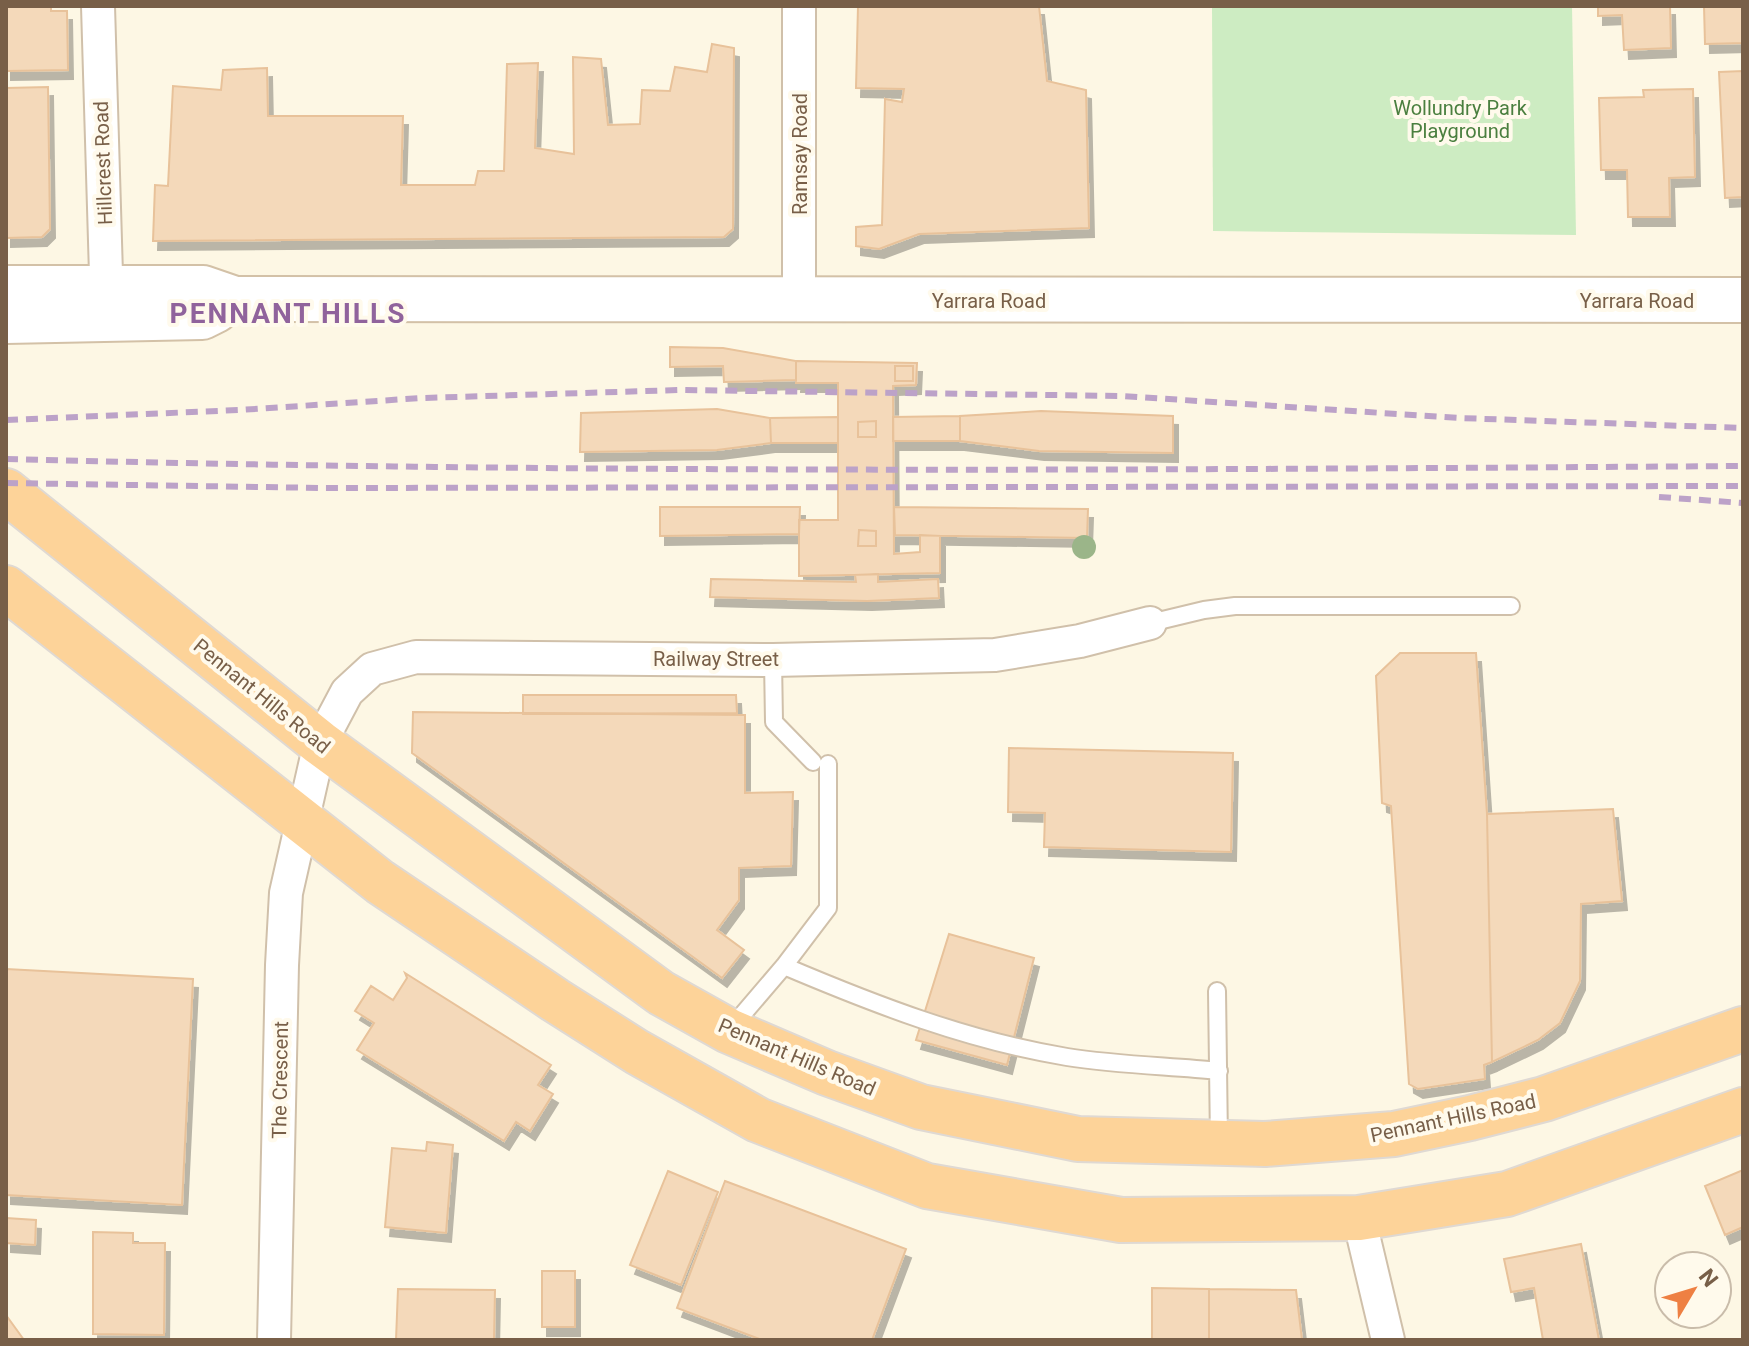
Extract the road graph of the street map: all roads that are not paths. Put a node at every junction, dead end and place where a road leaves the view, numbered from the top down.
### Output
1 (98, 6) edge
2 (799, 6) edge
3 (1743, 300) edge
4 (799, 301) junction
5 (107, 304) junction
6 (8, 314) edge
7 (6, 491) edge
8 (12, 593) edge
9 (1511, 606) dead end
10 (1150, 623) joint
11 (773, 660) junction
12 (320, 743) junction
13 (302, 823) junction
14 (784, 966) junction
15 (1217, 991) dead end
16 (1743, 1029) edge
17 (729, 1031) junction
18 (1219, 1071) junction
19 (1743, 1110) edge
20 (1219, 1143) junction
21 (1359, 1218) junction
22 (274, 1340) edge
23 (1388, 1340) edge

1 - 5 street, Hillcrest Road
2 - 4 street, Ramsay Road
3 - 4 main road, Yarrara Road
4 - 5 main road, Yarrara Road
5 - 6 main road, Yarrara Road
7 - 12 highway, Pennant Hills Road
8 - 13 highway
9 - 10 lane
10 - 11 street, Railway Street
11 - 12 street, Railway Street
11 - 14 lane
12 - 13 street, Railway Street
12 - 17 highway, Pennant Hills Road
13 - 21 highway
13 - 22 street, The Crescent
14 - 17 lane
14 - 18 lane
15 - 18 lane
16 - 20 highway, Pennant Hills Road
17 - 20 highway, Pennant Hills Road
18 - 20 lane
19 - 21 highway
21 - 23 street

